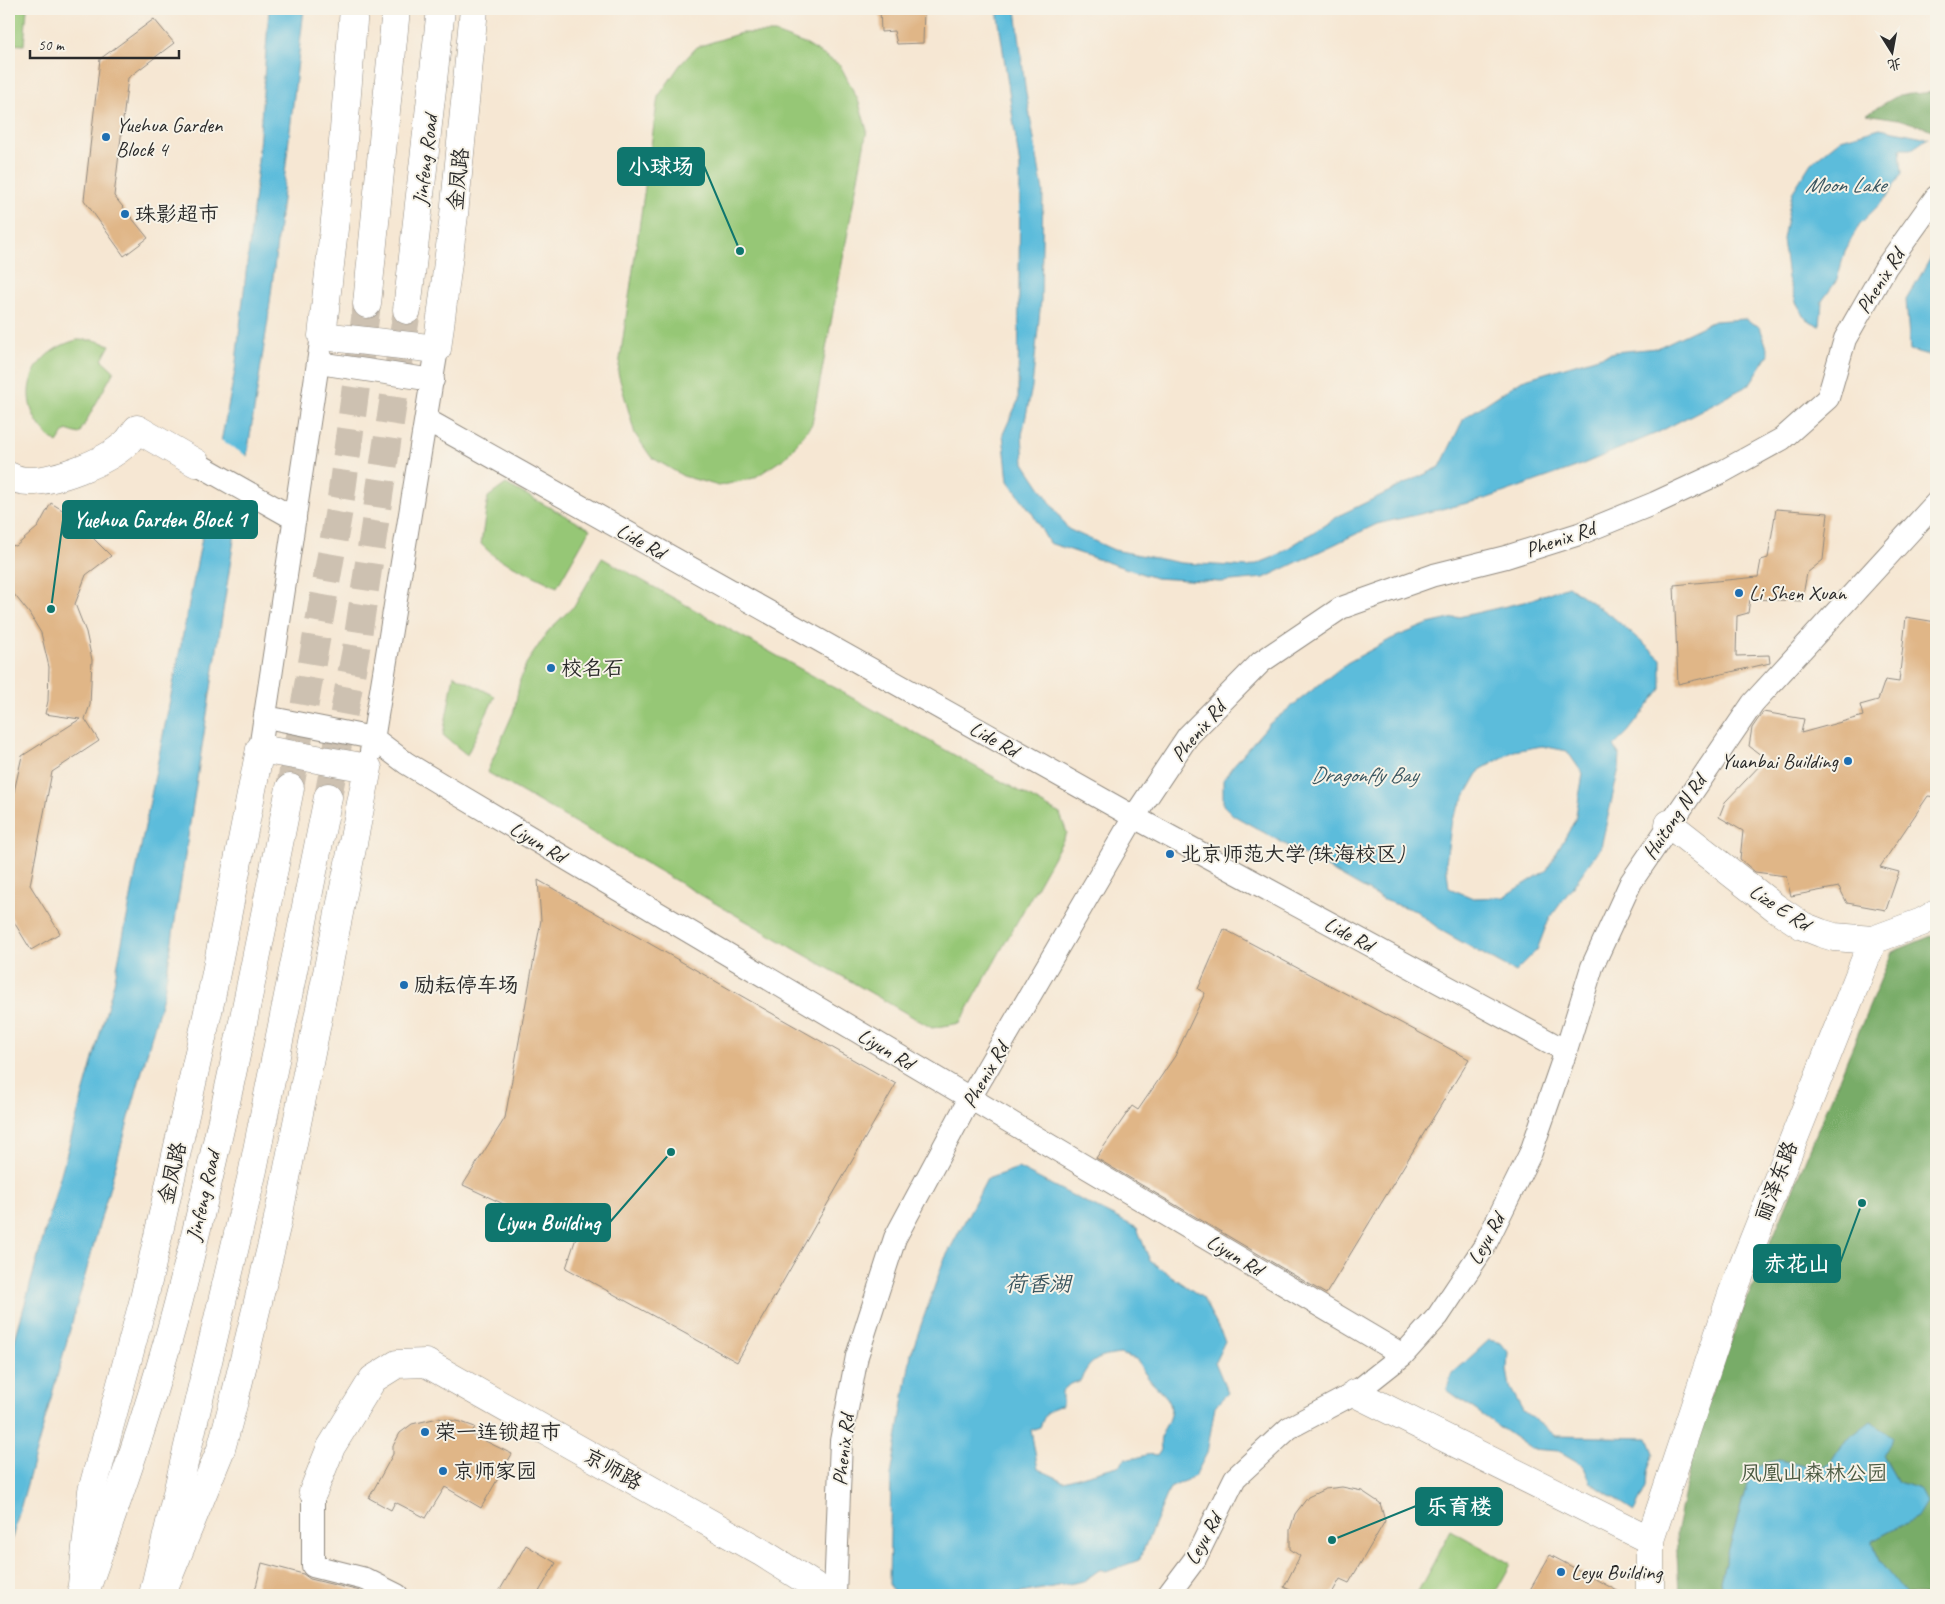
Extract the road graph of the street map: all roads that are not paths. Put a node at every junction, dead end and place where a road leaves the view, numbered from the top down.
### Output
1 (354, 9) edge
2 (396, 9) edge
3 (441, 9) edge
4 (474, 9) edge
5 (1936, 197) edge
6 (367, 304) tunnel mouth
7 (407, 310) tunnel mouth
8 (322, 336) junction
9 (437, 349) junction
10 (318, 363) junction
11 (433, 380) junction
12 (427, 420) junction
13 (196, 463) joint
14 (9, 476) edge
15 (1936, 503) edge
16 (295, 520) junction
17 (266, 716) junction
18 (373, 738) junction
19 (260, 748) junction
20 (368, 768) junction
21 (290, 788) tunnel mouth
22 (328, 798) tunnel mouth
23 (1134, 817) junction
24 (1668, 824) junction
25 (1936, 914) edge
26 (1873, 940) junction
27 (1566, 1051) junction
28 (970, 1098) junction
29 (1403, 1355) junction
30 (1355, 1393) junction
31 (313, 1492) joint
32 (1650, 1540) junction
33 (80, 1595) edge
34 (84, 1595) edge
35 (153, 1595) edge
36 (161, 1595) edge
37 (397, 1595) edge
38 (829, 1595) edge
39 (835, 1595) edge
40 (1168, 1595) edge
41 (1651, 1595) edge

1 - 8 main road
2 - 6 main road, Jinfeng Road
3 - 7 main road, Jinfeng Road
4 - 9 main road, 金凤路
5 - 23 street, Phenix Rd
8 - 9 main road
8 - 10 street
9 - 11 street
10 - 11 street
10 - 16 street
11 - 12 street
12 - 18 street
12 - 23 street, Lide Rd
13 - 14 main road
13 - 16 street
15 - 24 street, Huitong N Rd
16 - 17 street
17 - 18 street
17 - 19 street
18 - 20 street
18 - 28 street, Liyun Rd
19 - 20 main road
19 - 33 main road, 金凤路
20 - 36 main road
21 - 34 main road, Jinfeng Road
22 - 35 main road, Jinfeng Road
23 - 27 street, Lide Rd
23 - 28 street, Phenix Rd
24 - 26 main road, Lize E Rd
24 - 27 street, Huitong N Rd
25 - 26 main road, Lize E Rd
26 - 32 main road, 丽泽东路
27 - 29 street, Leyu Rd
28 - 29 street, Liyun Rd
28 - 39 street, Phenix Rd
29 - 30 street, Leyu Rd
30 - 32 main road
30 - 40 street, Leyu Rd
31 - 37 street
31 - 38 main road, 京师路
32 - 41 main road

